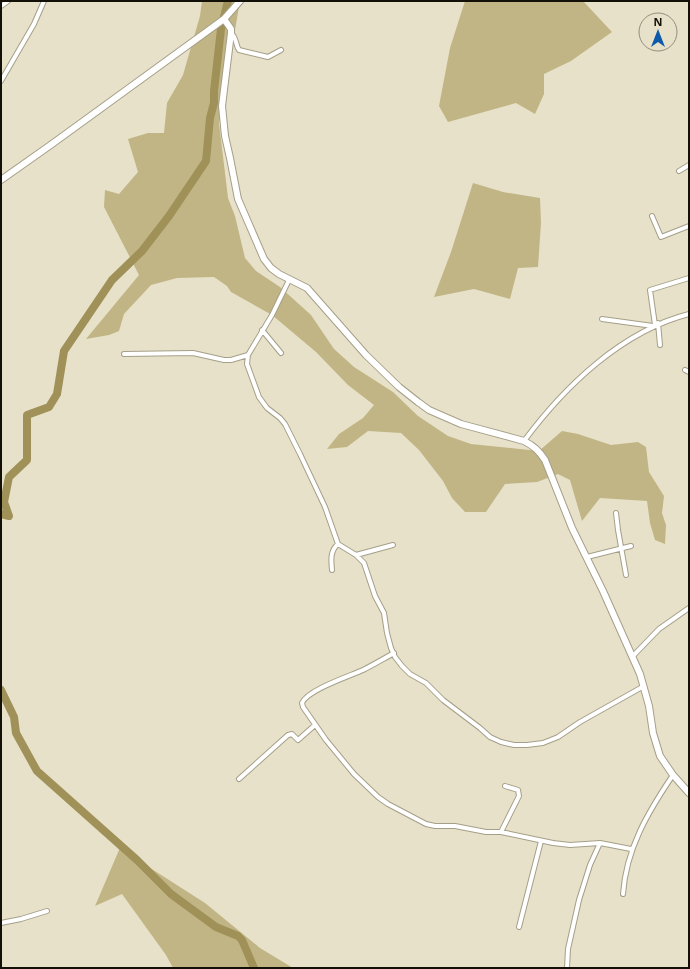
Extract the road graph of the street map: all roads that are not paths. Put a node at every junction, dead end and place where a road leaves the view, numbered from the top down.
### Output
1 (8, 1) edge
2 (44, 1) edge
3 (239, 2) edge
4 (1, 6) edge
5 (224, 19) junction
6 (231, 33) junction
7 (281, 50) dead end
8 (1, 81) edge
9 (689, 165) edge
10 (679, 171) dead end
11 (1, 180) edge
12 (652, 216) dead end
13 (689, 226) edge
14 (689, 278) edge
15 (289, 280) junction
16 (689, 314) edge
17 (602, 319) dead end
18 (656, 325) junction
19 (262, 330) junction
20 (660, 345) dead end
21 (281, 353) dead end
22 (124, 354) dead end
23 (248, 356) junction
24 (524, 441) junction
25 (616, 513) dead end
26 (338, 544) junction
27 (393, 545) dead end
28 (631, 546) dead end
29 (621, 548) junction
30 (356, 555) junction
31 (587, 557) junction
32 (332, 570) dead end
33 (626, 574) dead end
34 (689, 608) edge
35 (394, 653) junction
36 (632, 657) junction
37 (644, 686) junction
38 (315, 725) junction
39 (673, 775) junction
40 (239, 779) dead end
41 (504, 786) dead end
42 (689, 793) edge
43 (501, 832) junction
44 (541, 841) junction
45 (600, 843) junction
46 (631, 849) junction
47 (623, 894) dead end
48 (46, 911) dead end
49 (1, 923) edge
50 (519, 927) dead end
51 (567, 968) edge

1 - 4 street
2 - 8 street
3 - 5 street
5 - 6 street
5 - 11 street
6 - 7 street
6 - 15 street
9 - 10 street
12 - 13 street
14 - 18 street
15 - 19 street
15 - 24 street
16 - 18 street
17 - 18 street
18 - 20 street
18 - 24 street
19 - 21 street
19 - 23 street
22 - 23 street
23 - 26 street
24 - 31 street
25 - 29 street
26 - 30 street
26 - 32 street
27 - 30 street
28 - 29 street
29 - 31 street
29 - 33 street
30 - 35 street
31 - 36 street
34 - 36 street
35 - 37 street
35 - 38 street
36 - 37 street
37 - 39 street
38 - 40 street
38 - 43 street
39 - 42 street
39 - 46 street
41 - 43 street
43 - 44 street
44 - 45 street
44 - 50 street
45 - 46 street
45 - 51 street
46 - 47 street
48 - 49 street

